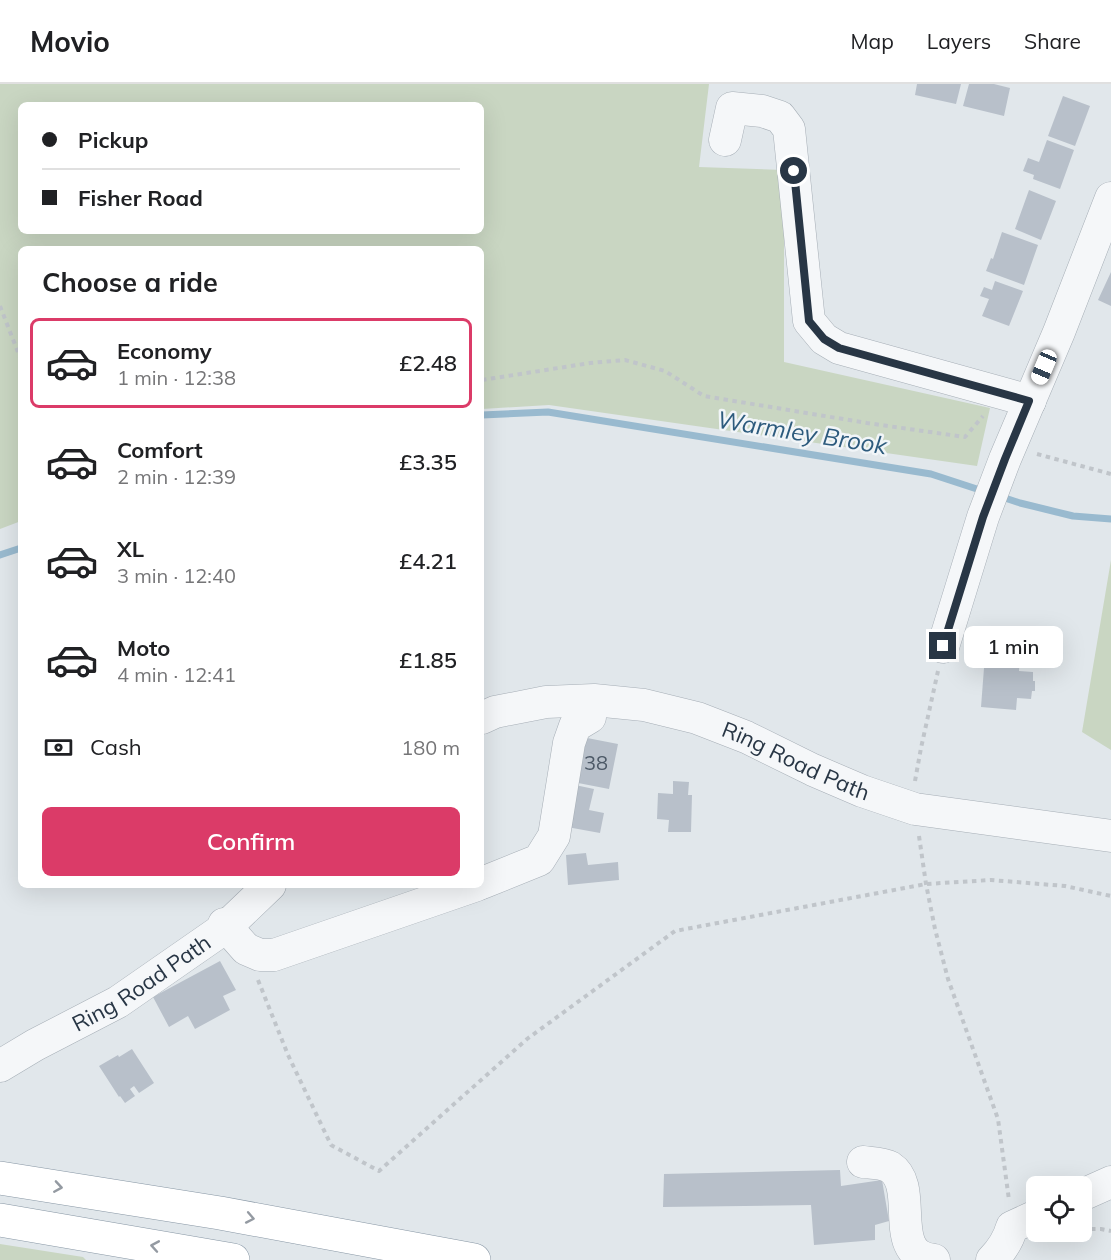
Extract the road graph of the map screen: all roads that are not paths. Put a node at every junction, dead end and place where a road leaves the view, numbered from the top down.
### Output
1 (726, 140) dead end
2 (1111, 198) edge
3 (1016, 397) junction
4 (943, 646) road end
5 (484, 717) edge
6 (590, 717) dead end
7 (1111, 836) edge
8 (484, 882) edge
9 (268, 888) edge
10 (468, 888) edge
11 (232, 933) junction
12 (0, 1066) edge
13 (862, 1162) dead end
14 (0, 1178) edge
15 (1111, 1182) edge
16 (1092, 1191) edge
17 (0, 1220) edge
18 (1024, 1222) edge
19 (233, 1260) edge
20 (474, 1260) edge
21 (934, 1260) edge
22 (992, 1260) edge

1 - 3 street
2 - 3 street
3 - 4 street
5 - 7 street, Ring Road Path
6 - 8 street
9 - 11 street, Ring Road Path
10 - 11 street
11 - 12 street, Ring Road Path
13 - 21 street
14 -> 20 highway
15 - 16 street
19 -> 17 highway
18 - 22 street

